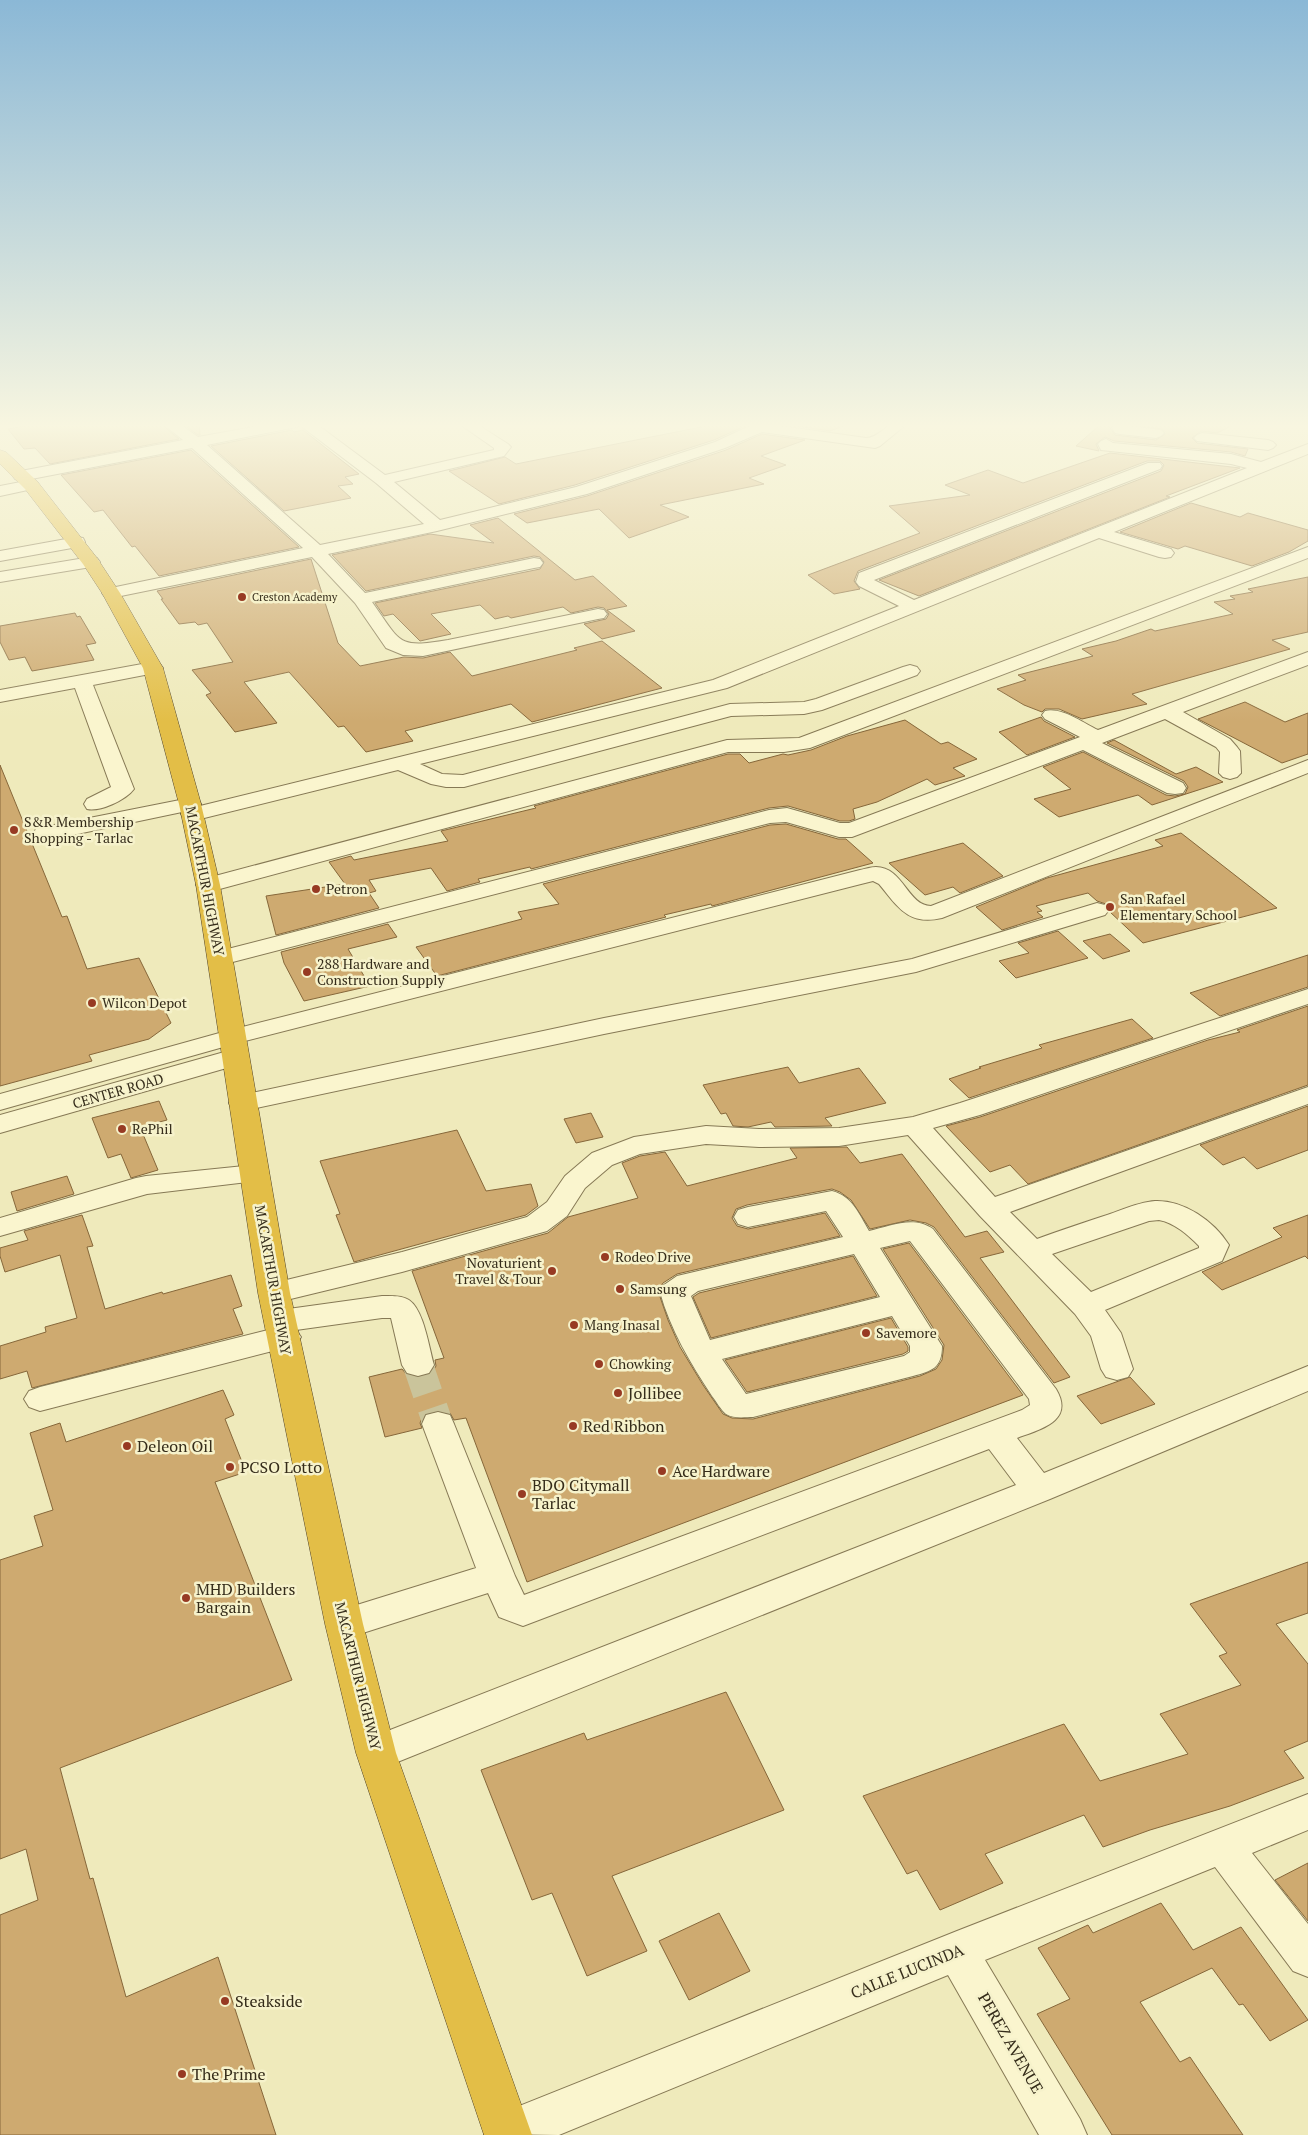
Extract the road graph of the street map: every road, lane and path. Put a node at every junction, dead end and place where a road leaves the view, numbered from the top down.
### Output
1 (56, 523) edge
2 (285, 523) edge
3 (433, 523) edge
4 (450, 523) edge
5 (1007, 523) edge
6 (1125, 523) edge
7 (437, 526) junction
8 (1099, 533) junction
9 (315, 550) junction
10 (84, 552) junction
11 (1308, 552) edge
12 (1165, 553) dead end
13 (0, 556) edge
14 (534, 563) dead end
15 (0, 577) edge
16 (111, 593) junction
17 (361, 599) junction
18 (907, 611) junction
19 (598, 614) dead end
20 (1308, 658) edge
21 (153, 668) junction
22 (910, 671) dead end
23 (82, 681) junction
24 (0, 696) edge
25 (1168, 712) junction
26 (1052, 715) dead end
27 (1092, 740) junction
28 (401, 763) junction
29 (1308, 766) edge
30 (1230, 773) dead end
31 (1175, 788) dead end
32 (95, 804) dead end
33 (191, 809) junction
34 (44, 834) dead end
35 (208, 885) junction
36 (1097, 910) dead end
37 (221, 958) junction
38 (1308, 996) edge
39 (234, 1047) junction
40 (1308, 1095) edge
41 (0, 1102) edge
42 (242, 1103) junction
43 (0, 1124) edge
44 (915, 1125) junction
45 (254, 1174) junction
46 (990, 1209) junction
47 (748, 1217) dead end
48 (2, 1228) dead end
49 (862, 1242) junction
50 (1031, 1251) junction
51 (898, 1303) junction
52 (1086, 1306) junction
53 (280, 1317) junction
54 (703, 1353) junction
55 (418, 1364) tunnel mouth
56 (1117, 1369) dead end
57 (1308, 1378) edge
58 (40, 1399) dead end
59 (438, 1424) tunnel mouth
60 (995, 1433) junction
61 (1038, 1490) junction
62 (497, 1576) junction
63 (344, 1624) junction
64 (376, 1753) junction
65 (1308, 1812) edge
66 (1223, 1846) junction
67 (957, 1951) junction
68 (1308, 1957) edge
69 (508, 2134) edge
70 (1064, 2135) edge

1 - 10 highway, MACARTHUR HIGHWAY
2 - 9 street
3 - 7 street
4 - 7 street
5 - 18 street
6 - 8 street
7 - 9 street
8 - 12 street
8 - 18 street
9 - 16 street
9 - 17 street
10 - 13 street
10 - 15 street
10 - 16 highway, MACARTHUR HIGHWAY
11 - 35 street
14 - 17 street
16 - 21 highway, MACARTHUR HIGHWAY
17 - 19 street
18 - 28 street
20 - 25 street
21 - 23 street
21 - 33 highway, MACARTHUR HIGHWAY
22 - 28 street
23 - 24 street
23 - 32 street
25 - 27 street
25 - 30 street
26 - 27 street
27 - 31 street
27 - 37 street
28 - 33 street
29 - 39 street
33 - 34 street
33 - 35 highway, MACARTHUR HIGHWAY
35 - 37 highway, MACARTHUR HIGHWAY
36 - 42 street
37 - 39 highway, MACARTHUR HIGHWAY
38 - 44 street
39 - 41 street
39 - 42 highway, MACARTHUR HIGHWAY
39 - 43 street, CENTER ROAD
40 - 46 street
42 - 45 highway, MACARTHUR HIGHWAY
44 - 46 street
44 - 53 street
45 - 48 street
45 - 53 highway, MACARTHUR HIGHWAY
46 - 50 street
47 - 49 street
49 - 51 street
49 - 54 street
49 - 60 street
50 - 52 street
50 - 52 street
51 - 54 street
51 - 54 street
52 - 56 street
53 - 55 street
53 - 58 street
53 - 63 highway, MACARTHUR HIGHWAY
57 - 61 street
59 - 62 street
60 - 61 street
60 - 62 street
61 - 64 street
62 - 63 street
63 - 64 highway, MACARTHUR HIGHWAY
64 - 69 highway, MACARTHUR HIGHWAY
65 - 66 street, CALLE LUCINDA
66 - 67 street, CALLE LUCINDA
66 - 68 street
67 - 69 street, CALLE LUCINDA
67 - 70 street, PEREZ AVENUE

